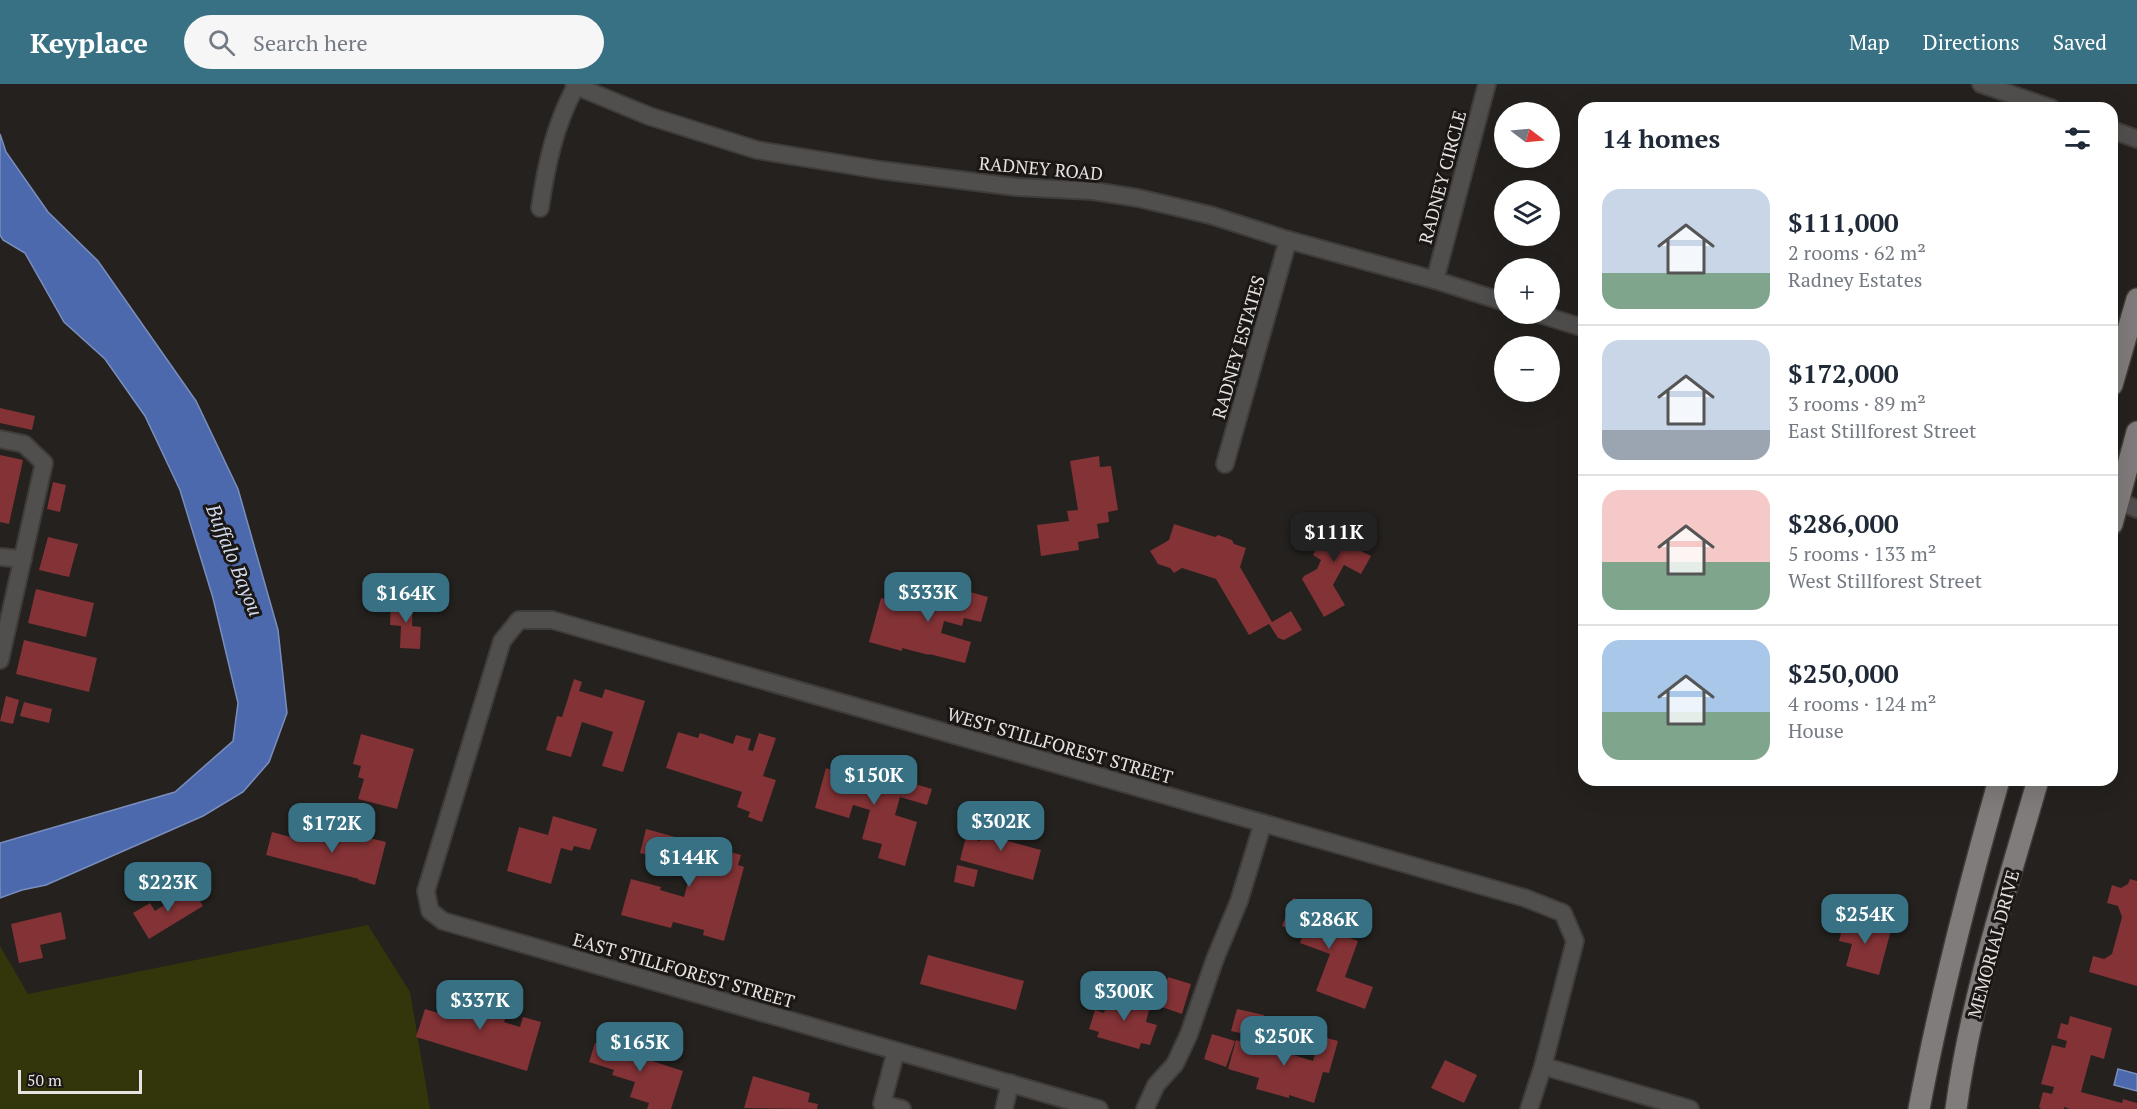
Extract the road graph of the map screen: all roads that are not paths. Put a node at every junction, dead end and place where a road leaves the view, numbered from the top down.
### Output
1 (1487, 84) edge
2 (1981, 84) edge
3 (575, 85) edge
4 (2034, 102) edge
5 (2118, 132) edge
6 (2137, 139) edge
7 (540, 208) dead end
8 (1288, 240) junction
9 (1435, 280) junction
10 (2137, 298) edge
11 (1494, 299) edge
12 (1560, 321) edge
13 (1578, 326) edge
14 (2118, 364) edge
15 (2137, 432) edge
16 (0, 439) edge
17 (1225, 464) dead end
18 (2123, 502) edge
19 (0, 557) edge
20 (23, 559) junction
21 (2, 641) edge
22 (0, 660) edge
23 (470, 743) joint
24 (1997, 786) edge
25 (2036, 786) edge
26 (1263, 823) junction
27 (896, 1051) junction
28 (1543, 1066) junction
29 (1010, 1083) junction
30 (902, 1109) edge
31 (1004, 1109) edge
32 (1099, 1109) edge
33 (1145, 1109) edge
34 (1529, 1109) edge
35 (1690, 1109) edge
36 (1919, 1109) edge
37 (1956, 1109) edge

1 - 9 street, RADNEY CIRCLE
2 - 4 street
3 - 7 street
3 - 8 street, RADNEY ROAD
5 - 6 street
8 - 9 street, RADNEY ROAD
8 - 17 street, RADNEY ESTATES
9 - 11 street, RADNEY ROAD
10 - 14 main road
12 - 13 street
15 - 18 main road
16 - 20 street
19 - 20 street
20 - 21 street
21 - 22 street
23 - 26 street, WEST STILLFOREST STREET
23 - 27 street, EAST STILLFOREST STREET
24 - 36 main road, MEMORIAL DRIVE
25 - 37 main road, MEMORIAL DRIVE
26 - 28 street, WEST STILLFOREST STREET
26 - 33 street
27 - 29 street, EAST STILLFOREST STREET
27 - 30 street
28 - 34 street
28 - 35 street
29 - 31 street
29 - 32 street, EAST STILLFOREST STREET

